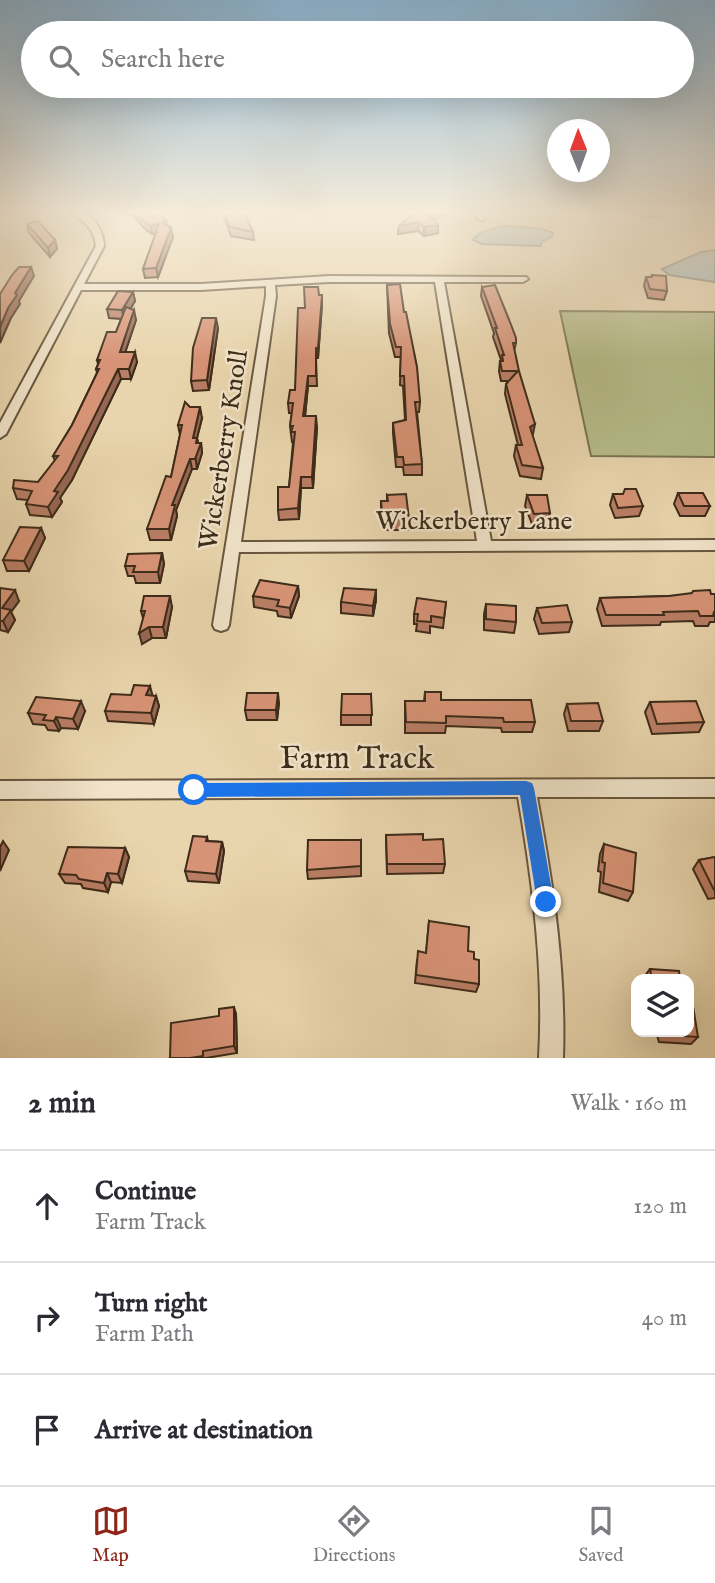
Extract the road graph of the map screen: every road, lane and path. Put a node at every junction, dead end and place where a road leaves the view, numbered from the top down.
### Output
1 (92, 260) edge
2 (439, 279) junction
3 (523, 279) dead end
4 (270, 282) junction
5 (78, 286) junction
6 (0, 434) edge
7 (485, 545) junction
8 (715, 545) edge
9 (232, 547) junction
10 (220, 625) dead end
11 (526, 788) junction
12 (715, 788) edge
13 (0, 790) edge
14 (551, 1058) edge

1 - 5 street
2 - 3 street
2 - 4 street
2 - 7 street
4 - 5 street
4 - 9 street, Wickerberry Knoll
5 - 6 street
7 - 8 street, Wickerberry Lane
7 - 9 street, Wickerberry Lane
9 - 10 street, Wickerberry Knoll
11 - 12 street, Farm Track
11 - 13 street, Farm Track
11 - 14 street

